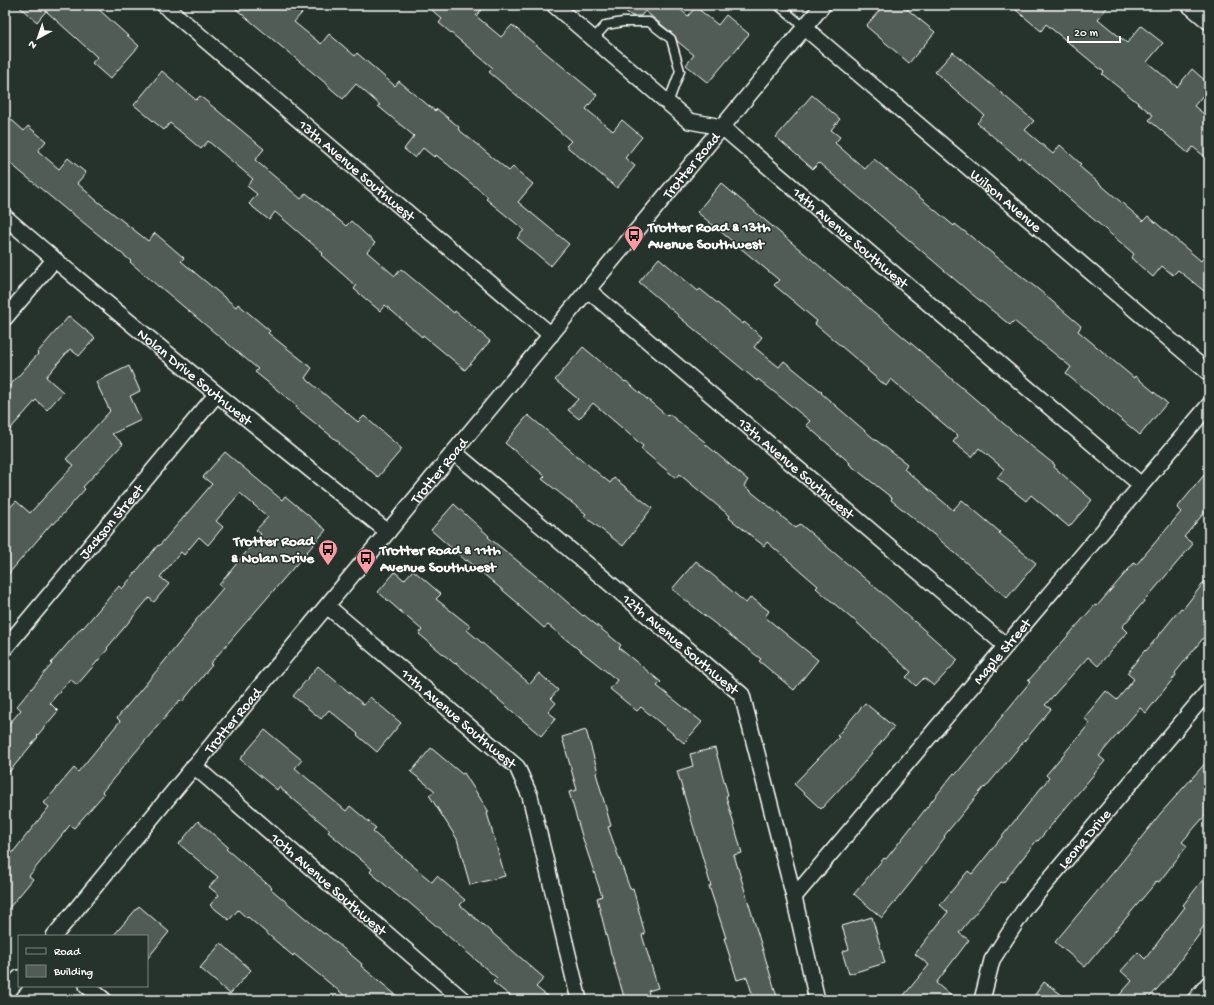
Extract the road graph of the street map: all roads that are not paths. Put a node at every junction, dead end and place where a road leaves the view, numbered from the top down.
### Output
1 (164, 5) edge
2 (554, 5) edge
3 (778, 5) edge
4 (823, 5) edge
5 (1189, 5) edge
6 (1209, 22) edge
7 (805, 28) junction
8 (593, 39) junction
9 (668, 103) junction
10 (722, 127) junction
11 (5, 217) edge
12 (54, 260) junction
13 (588, 290) junction
14 (5, 318) edge
15 (551, 335) junction
16 (1209, 373) edge
17 (216, 395) junction
18 (1209, 405) edge
19 (454, 452) junction
20 (1141, 485) junction
21 (388, 532) junction
22 (327, 606) junction
23 (1006, 646) junction
24 (5, 648) edge
25 (1209, 690) edge
26 (194, 766) junction
27 (794, 897) junction
28 (55, 935) edge
29 (18, 979) edge
30 (1209, 983) edge
31 (88, 987) edge
32 (5, 995) edge
33 (104, 1000) edge
34 (463, 1000) edge
35 (579, 1000) edge
36 (817, 1000) edge
37 (982, 1000) edge
38 (1195, 1000) edge

1 - 15 street, 13th Avenue Southwest
2 - 8 street
3 - 7 lane
4 - 7 street, Trotter Road
5 - 6 street
7 - 10 street, Trotter Road
7 - 16 street, Wilson Avenue
8 - 9 street
8 - 9 lane
9 - 10 street
10 - 13 street, Trotter Road
10 - 20 street, 14th Avenue Southwest
11 - 12 street, Nolan Drive Southwest
12 - 14 street
12 - 17 street, Nolan Drive Southwest
13 - 15 street, Trotter Road
13 - 23 street, 13th Avenue Southwest
15 - 19 street, Trotter Road
17 - 21 street, Nolan Drive Southwest
17 - 24 street, Jackson Street
18 - 20 street, Maple Street
19 - 21 street, Trotter Road
19 - 27 street, 12th Avenue Southwest
20 - 23 street, Maple Street
21 - 22 street, Trotter Road
22 - 26 street, Trotter Road
22 - 35 street, 11th Avenue Southwest
23 - 27 street, Maple Street
25 - 37 street, Leona Drive
26 - 28 street, Trotter Road
26 - 34 street, 10th Avenue Southwest
27 - 36 street, 12th Avenue Southwest
29 - 32 street
30 - 38 street
31 - 33 street

